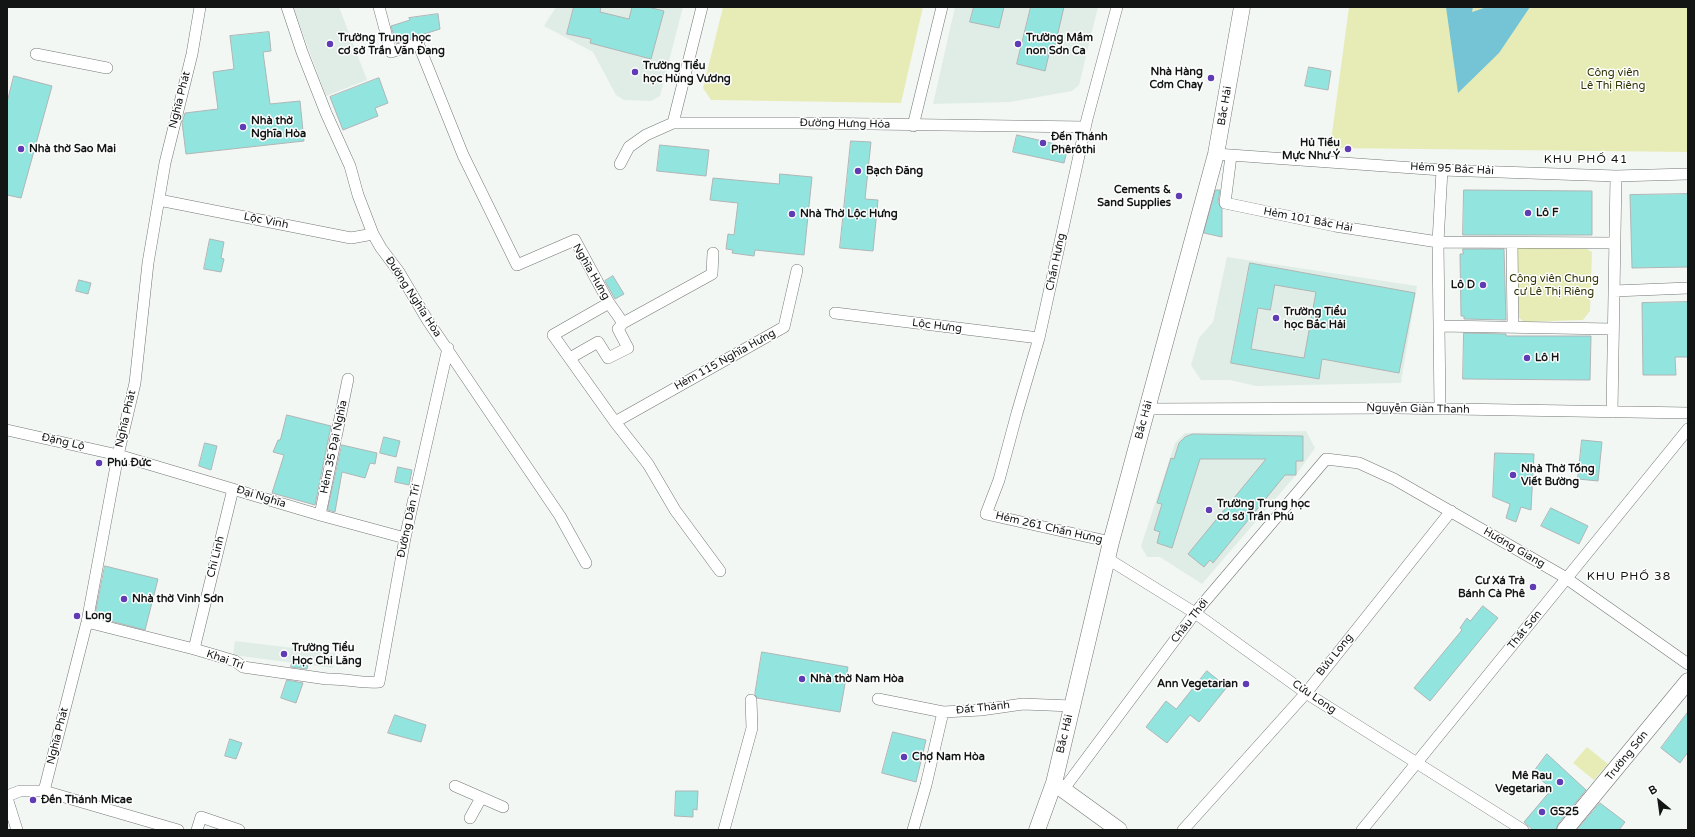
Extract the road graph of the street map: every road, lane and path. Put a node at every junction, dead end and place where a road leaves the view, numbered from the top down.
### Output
1 (200, 7) edge
2 (287, 7) edge
3 (379, 7) edge
4 (702, 7) edge
5 (942, 7) edge
6 (1117, 7) edge
7 (1242, 7) edge
8 (36, 54) dead end
9 (107, 68) dead end
10 (673, 123) junction
11 (913, 126) junction
12 (1086, 128) junction
13 (1224, 155) junction
14 (620, 164) dead end
15 (1442, 170) junction
16 (1688, 174) edge
17 (1616, 176) junction
18 (160, 200) junction
19 (373, 234) junction
20 (1438, 242) junction
21 (1512, 242) junction
22 (1615, 243) junction
23 (713, 254) dead end
24 (797, 270) dead end
25 (1688, 288) edge
26 (1614, 291) junction
27 (609, 303) junction
28 (835, 313) dead end
29 (623, 323) junction
30 (1439, 326) junction
31 (1512, 328) junction
32 (1613, 329) junction
33 (1039, 338) junction
34 (448, 348) junction
35 (570, 358) junction
36 (348, 379) dead end
37 (1147, 409) junction
38 (1440, 409) junction
39 (1612, 412) junction
40 (1688, 413) edge
41 (615, 422) junction
42 (1688, 429) edge
43 (7, 430) edge
44 (118, 455) junction
45 (1326, 459) joint
46 (233, 489) junction
47 (1450, 511) junction
48 (986, 514) joint
49 (320, 515) junction
50 (405, 538) junction
51 (1111, 542) junction
52 (1108, 559) junction
53 (586, 563) dead end
54 (720, 571) dead end
55 (1567, 578) junction
56 (1195, 613) junction
57 (87, 622) junction
58 (194, 649) junction
59 (1688, 664) edge
60 (1688, 681) edge
61 (366, 683) joint
62 (1306, 693) junction
63 (878, 699) dead end
64 (751, 700) dead end
65 (1072, 706) junction
66 (943, 712) junction
67 (1417, 764) junction
68 (455, 786) dead end
69 (1059, 786) junction
70 (44, 791) junction
71 (7, 797) edge
72 (481, 798) junction
73 (503, 807) dead end
74 (470, 818) dead end
75 (17, 830) edge
76 (178, 830) edge
77 (197, 830) edge
78 (238, 830) edge
79 (724, 830) edge
80 (913, 830) edge
81 (1037, 830) edge
82 (1119, 830) edge
83 (1183, 830) edge
84 (1362, 830) edge
85 (1524, 830) edge
86 (1565, 830) edge

1 - 18 street, Nghĩa Phát
2 - 19 street, Đường Nghĩa Hòa
3 - 27 street, Nghĩa Hưng
4 - 10 street
5 - 11 street
6 - 12 street, Chấn Hưng
7 - 13 street, Bắc Hải
8 - 9 street
10 - 11 street, Đường Hưng Hóa
10 - 14 street, Đường Hưng Hóa
11 - 12 street, Đường Hưng Hóa
12 - 33 street, Chấn Hưng
13 - 15 street, Hẻm 95 Bắc Hải
13 - 20 street, Hẻm 101 Bắc Hải
13 - 37 street, Bắc Hải
15 - 17 street, Hẻm 95 Bắc Hải
15 - 20 street
16 - 17 street, Hẻm 95 Bắc Hải
17 - 22 street
18 - 19 street, Lộc Vinh
18 - 44 street, Nghĩa Phát
19 - 34 street, Đường Nghĩa Hòa
20 - 21 street
20 - 30 street
21 - 22 street
21 - 31 street
22 - 26 street
23 - 29 street
24 - 41 street, Hẻm 115 Nghĩa Hưng
25 - 26 street
26 - 32 street
27 - 29 street
27 - 35 street, Nghĩa Hưng
28 - 33 street, Lộc Hưng
29 - 35 street
30 - 31 street
30 - 38 street
31 - 32 street
32 - 39 street
33 - 48 street, Chấn Hưng
34 - 50 street, Đường Dân Trí
34 - 53 street, Đường Nghĩa Hòa
35 - 41 street, Nghĩa Hưng
36 - 49 street, Hẻm 35 Đại Nghĩa
37 - 38 street, Nguyễn Giàn Thanh
37 - 51 street, Bắc Hải
38 - 39 street, Nguyễn Giàn Thanh
39 - 40 street, Nguyễn Giàn Thanh
41 - 54 street, Nghĩa Hưng
42 - 55 street, Thất Sơn
43 - 44 street, Đặng Lộ
44 - 46 street, Đại Nghĩa
44 - 57 street, Nghĩa Phát
45 - 47 street, Hương Giang
45 - 56 street, Châu Thới
46 - 49 street, Đại Nghĩa
46 - 58 street, Chí Linh
47 - 55 street, Hương Giang
47 - 62 street, Bửu Long
48 - 51 street, Hẻm 261 Chấn Hưng
49 - 50 street, Đại Nghĩa
50 - 61 street, Đường Dân Trí
51 - 52 street, Bắc Hải
52 - 56 street, Cửu Long
52 - 65 street, Bắc Hải
55 - 59 street, Hương Giang
55 - 67 street, Thất Sơn
56 - 62 street, Cửu Long
56 - 69 street, Châu Thới
57 - 58 street, Khai Trí
57 - 70 street, Nghĩa Phát
58 - 61 street, Khai Trí
60 - 86 street, Trường Sơn
62 - 67 street, Cửu Long
62 - 83 street, Bửu Long
63 - 66 street
64 - 79 street
65 - 66 street, Đất Thánh
65 - 69 street, Bắc Hải
66 - 80 street, Đất Thánh
67 - 84 street, Thất Sơn
67 - 85 street, Cửu Long
68 - 72 street
69 - 81 street, Bắc Hải
69 - 82 street
70 - 71 street
70 - 76 street
71 - 75 street
72 - 73 street
72 - 74 street
77 - 78 street

